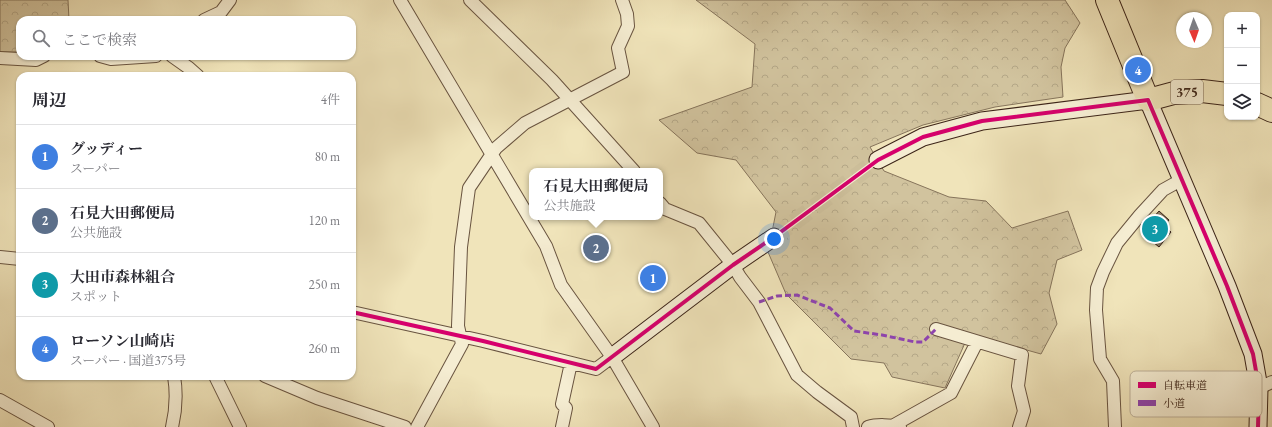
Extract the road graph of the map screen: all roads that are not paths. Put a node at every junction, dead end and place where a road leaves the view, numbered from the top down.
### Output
1 (230, 0) edge
2 (400, 0) edge
3 (470, 0) edge
4 (622, 0) edge
5 (1107, 0) edge
6 (212, 16) edge
7 (0, 58) edge
8 (16, 59) edge
9 (178, 60) edge
10 (194, 72) edge
11 (1224, 94) edge
12 (568, 99) junction
13 (1148, 100) junction
14 (1260, 105) edge
15 (1272, 111) edge
16 (492, 154) junction
17 (878, 160) tunnel mouth
18 (631, 168) edge
19 (1181, 180) junction
20 (663, 207) edge
21 (529, 217) edge
22 (531, 220) edge
23 (774, 237) tunnel mouth
24 (0, 257) edge
25 (16, 259) edge
26 (733, 265) junction
27 (356, 313) edge
28 (936, 329) dead end
29 (459, 336) junction
30 (976, 342) junction
31 (612, 357) junction
32 (571, 363) junction
33 (1260, 371) edge
34 (1262, 375) edge
35 (175, 380) edge
36 (217, 380) edge
37 (274, 380) edge
38 (1266, 385) edge
39 (0, 400) edge
40 (1262, 406) edge
41 (1260, 417) edge
42 (398, 426) edge
43 (898, 426) edge
44 (48, 427) edge
45 (172, 427) edge
46 (240, 427) edge
47 (417, 427) edge
48 (562, 427) edge
49 (652, 427) edge
50 (853, 427) edge
51 (868, 427) edge
52 (1019, 427) edge
53 (1115, 427) edge
54 (1258, 427) edge

1 - 6 street
2 - 16 street
3 - 12 street
4 - 12 street
5 - 13 highway
7 - 8 street
9 - 10 street
11 - 13 highway, 375
12 - 16 street
12 - 18 street
13 - 17 street
13 - 19 street
14 - 15 highway
16 - 21 street
16 - 29 street
19 - 33 street
19 - 53 street
20 - 26 street
22 - 31 street
23 - 26 street
24 - 25 street
26 - 31 street
26 - 50 street
27 - 29 street
28 - 30 street
29 - 32 street
29 - 47 street
30 - 43 street
30 - 52 street
31 - 32 street
31 - 49 street
32 - 48 street
34 - 38 street
35 - 45 street
36 - 46 street
37 - 42 street
38 - 40 street
39 - 44 street
41 - 54 street
43 - 51 street

